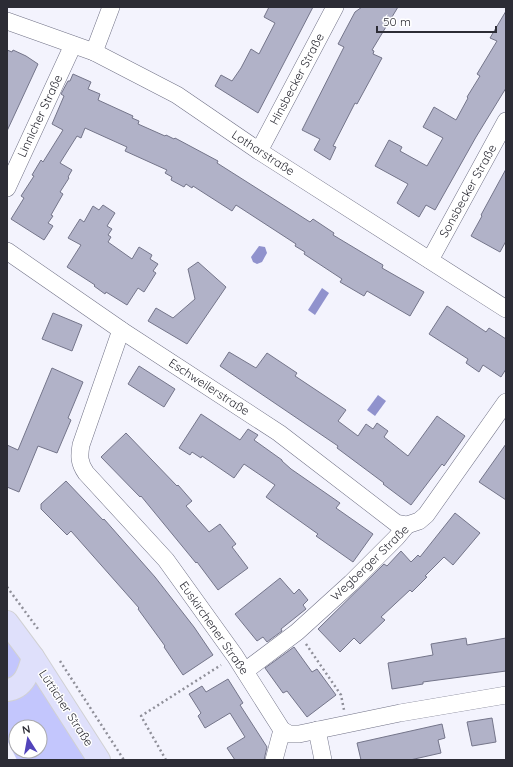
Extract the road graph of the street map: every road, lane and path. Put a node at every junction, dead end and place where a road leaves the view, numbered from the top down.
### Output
1 (111, 7) edge
2 (335, 7) edge
3 (7, 21) edge
4 (74, 45) junction
5 (94, 52) junction
6 (506, 121) edge
7 (259, 151) junction
8 (7, 188) edge
9 (7, 251) edge
10 (430, 260) junction
11 (506, 309) edge
12 (121, 330) junction
13 (506, 402) edge
14 (407, 525) junction
15 (7, 622) edge
16 (298, 632) junction
17 (235, 656) junction
18 (33, 657) junction
19 (245, 671) junction
20 (7, 690) edge
21 (506, 695) edge
22 (347, 724) junction
23 (282, 730) junction
24 (317, 730) junction
25 (100, 760) edge
26 (166, 760) edge
27 (274, 760) edge
28 (323, 760) edge

1 - 5 street
2 - 7 street, Hinsbecker Straße
3 - 4 street, Lotharstraße
4 - 5 street, Lotharstraße
4 - 8 street, Linnicher Straße
5 - 7 street, Lotharstraße
6 - 10 street, Sonsbecker Straße
7 - 10 street, Lotharstraße
9 - 12 street, Eschweilerstraße
10 - 11 street, Lotharstraße
12 - 14 street, Eschweilerstraße
12 - 17 street, Euskirchener Straße
13 - 14 street, Wegberger Straße
14 - 16 street, Wegberger Straße
15 - 18 main road, Lütticher Straße
16 - 19 street, Wegberger Straße
16 - 22 path
17 - 19 street, Euskirchener Straße
17 - 26 path
18 - 20 main road, Lütticher Straße
18 - 25 main road, Lütticher Straße
19 - 23 street, Euskirchener Straße
21 - 22 street
22 - 24 street
23 - 24 street
23 - 27 street
24 - 28 street

